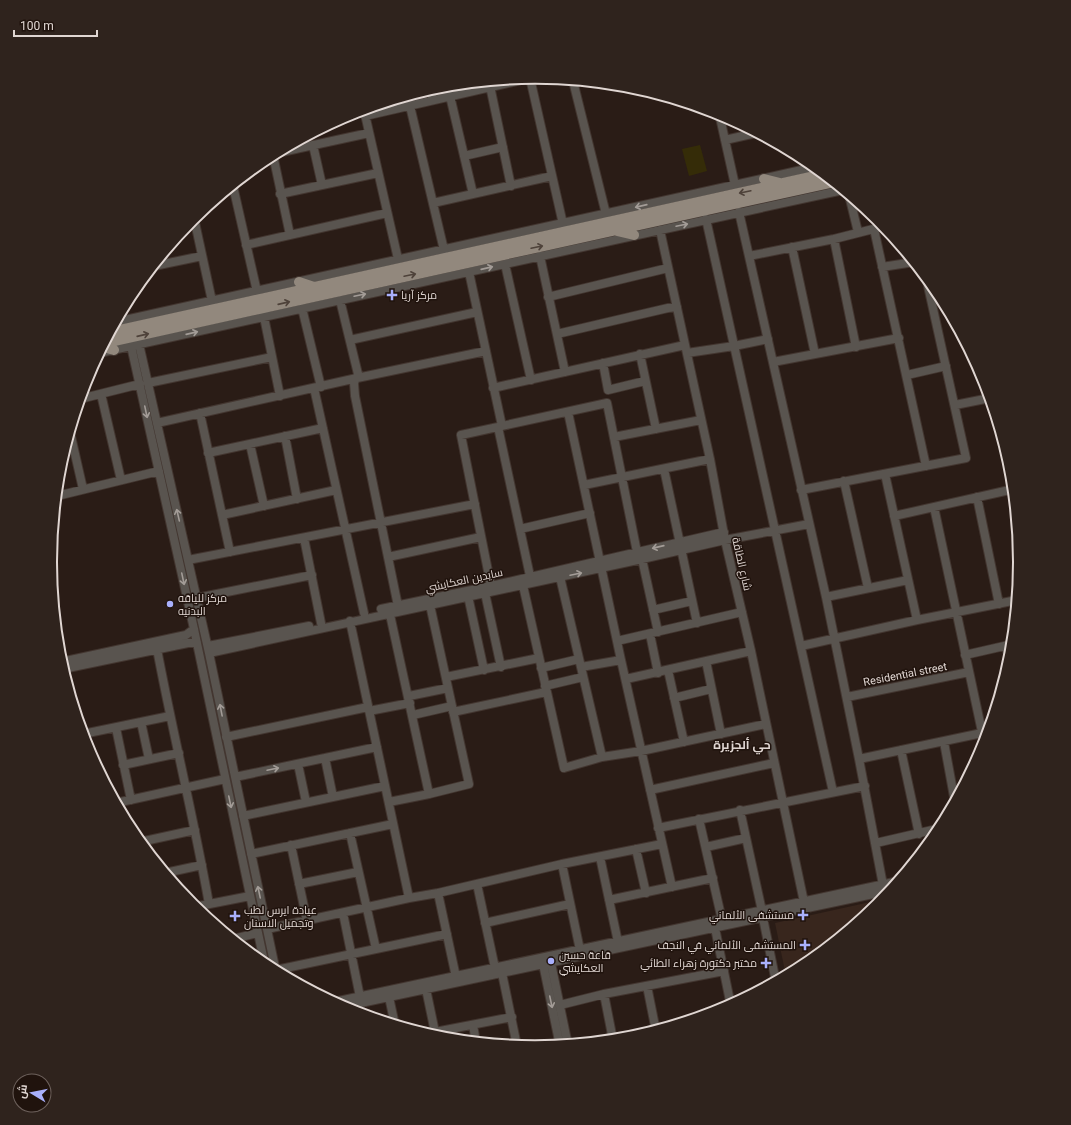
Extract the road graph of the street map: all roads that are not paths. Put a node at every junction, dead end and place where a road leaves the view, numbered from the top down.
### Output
1 (531, 84) edge
2 (490, 86) edge
3 (574, 86) edge
4 (488, 87) edge
5 (432, 95) edge
6 (450, 96) junction
7 (433, 100) junction
8 (410, 106) junction
9 (376, 111) edge
10 (365, 115) edge
11 (721, 121) edge
12 (369, 133) junction
13 (750, 134) edge
14 (725, 140) junction
15 (313, 145) junction
16 (503, 147) junction
17 (294, 149) edge
18 (464, 156) junction
19 (274, 162) edge
20 (807, 169) edge
21 (378, 173) junction
22 (552, 176) junction
23 (817, 176) edge
24 (764, 179) junction
25 (827, 183) edge
26 (322, 185) junction
27 (735, 185) junction
28 (511, 186) junction
29 (781, 189) junction
30 (234, 191) edge
31 (837, 191) edge
32 (280, 194) junction
33 (473, 194) junction
34 (433, 203) junction
35 (851, 203) edge
36 (768, 206) junction
37 (739, 212) junction
38 (387, 213) junction
39 (606, 214) junction
40 (589, 218) junction
41 (706, 219) junction
42 (563, 224) junction
43 (196, 226) edge
44 (580, 227) junction
45 (878, 228) edge
46 (874, 229) junction
47 (613, 230) junction
48 (660, 230) junction
49 (858, 232) junction
50 (290, 235) junction
51 (634, 235) junction
52 (834, 239) junction
53 (246, 245) junction
54 (792, 247) junction
55 (202, 256) junction
56 (540, 256) junction
57 (749, 256) junction
58 (448, 257) junction
59 (398, 259) junction
60 (163, 262) edge
61 (908, 263) edge
62 (505, 264) junction
63 (668, 268) junction
64 (882, 268) junction
65 (469, 272) junction
66 (299, 282) junction
67 (929, 292) edge
68 (319, 295) junction
69 (234, 296) junction
70 (548, 297) junction
71 (340, 300) junction
72 (212, 301) junction
73 (260, 304) junction
74 (223, 307) junction
75 (677, 307) junction
76 (302, 308) junction
77 (477, 312) junction
78 (238, 318) junction
79 (122, 321) edge
80 (121, 323) edge
81 (133, 327) junction
82 (170, 328) junction
83 (117, 331) edge
84 (557, 334) junction
85 (898, 338) junction
86 (768, 339) junction
87 (160, 340) junction
88 (350, 340) junction
89 (111, 342) edge
90 (135, 345) junction
91 (685, 345) junction
92 (734, 346) junction
93 (856, 347) junction
94 (107, 348) edge
95 (114, 350) junction
96 (486, 351) junction
97 (106, 352) edge
98 (640, 354) junction
99 (687, 354) junction
100 (815, 354) junction
101 (272, 357) junction
102 (773, 362) junction
103 (603, 363) junction
104 (946, 366) junction
105 (565, 372) junction
106 (907, 375) junction
107 (357, 378) junction
108 (531, 380) junction
109 (645, 381) junction
110 (144, 384) junction
111 (317, 387) junction
112 (493, 388) junction
113 (102, 394) junction
114 (280, 396) junction
115 (86, 398) edge
116 (985, 399) edge
117 (954, 405) junction
118 (568, 412) junction
119 (200, 413) junction
120 (701, 420) junction
121 (157, 423) junction
122 (500, 427) junction
123 (323, 428) junction
124 (656, 429) junction
125 (285, 436) junction
126 (614, 438) junction
127 (72, 442) edge
128 (250, 444) junction
129 (208, 453) junction
130 (710, 459) junction
131 (926, 466) junction
132 (664, 469) junction
133 (159, 471) junction
134 (886, 474) junction
135 (622, 478) junction
136 (121, 480) junction
137 (844, 481) junction
138 (584, 485) junction
139 (83, 489) junction
140 (336, 490) junction
141 (802, 490) junction
142 (1009, 491) edge
143 (62, 495) edge
144 (977, 497) junction
145 (297, 499) junction
146 (475, 504) junction
147 (264, 506) junction
148 (934, 507) junction
149 (590, 514) junction
150 (222, 515) junction
151 (894, 516) junction
152 (381, 523) junction
153 (809, 524) junction
154 (520, 529) junction
155 (345, 530) junction
156 (775, 531) junction
157 (182, 534) junction
158 (724, 536) junction
159 (173, 537) junction
160 (481, 537) junction
161 (304, 538) junction
162 (680, 546) junction
163 (230, 552) junction
164 (637, 552) junction
165 (178, 556) junction
166 (187, 556) junction
167 (388, 557) junction
168 (642, 559) junction
169 (600, 564) junction
170 (312, 575) junction
171 (530, 576) junction
172 (560, 577) junction
173 (908, 580) junction
174 (522, 582) junction
175 (491, 586) junction
176 (868, 588) junction
177 (485, 593) junction
178 (468, 596) junction
179 (826, 597) junction
180 (197, 598) junction
181 (440, 599) junction
182 (692, 601) junction
183 (1012, 601) edge
184 (999, 604) junction
185 (430, 605) junction
186 (398, 606) junction
187 (389, 610) junction
188 (653, 610) junction
189 (742, 612) junction
190 (956, 612) junction
191 (364, 613) junction
192 (917, 620) junction
193 (350, 622) junction
194 (322, 623) junction
195 (697, 623) junction
196 (194, 629) junction
197 (654, 633) junction
198 (834, 638) junction
199 (187, 639) junction
200 (617, 641) junction
201 (197, 643) junction
202 (801, 646) junction
203 (1007, 646) edge
204 (157, 649) junction
205 (208, 649) junction
206 (751, 651) junction
207 (965, 655) junction
208 (539, 658) junction
209 (621, 660) junction
210 (706, 661) junction
211 (580, 663) junction
212 (68, 666) edge
213 (68, 666) edge
214 (501, 667) junction
215 (541, 668) junction
216 (484, 670) junction
217 (668, 670) junction
218 (658, 672) junction
219 (969, 672) junction
220 (583, 677) junction
221 (446, 678) junction
222 (626, 679) junction
223 (448, 688) junction
224 (545, 689) junction
225 (711, 689) junction
226 (674, 698) junction
227 (847, 698) junction
228 (409, 699) junction
229 (369, 709) junction
230 (452, 709) junction
231 (413, 715) junction
232 (170, 716) junction
233 (141, 722) junction
234 (766, 724) junction
235 (116, 728) junction
236 (88, 733) edge
237 (982, 733) joint
238 (721, 734) junction
239 (226, 737) junction
240 (684, 742) junction
241 (944, 742) junction
242 (377, 747) junction
243 (901, 750) junction
244 (641, 751) junction
245 (179, 753) junction
246 (230, 754) junction
247 (602, 757) junction
248 (221, 758) junction
249 (325, 758) junction
250 (149, 759) junction
251 (859, 759) junction
252 (774, 763) junction
253 (298, 764) junction
254 (123, 765) junction
255 (233, 768) junction
256 (224, 769) junction
257 (235, 777) junction
258 (225, 779) junction
259 (385, 786) junction
260 (865, 786) junction
261 (186, 787) junction
262 (650, 790) junction
263 (833, 792) junction
264 (429, 794) junction
265 (954, 795) edge
266 (333, 796) junction
267 (131, 800) junction
268 (121, 802) edge
269 (306, 802) junction
270 (389, 802) junction
271 (783, 803) junction
272 (740, 810) junction
273 (243, 816) junction
274 (699, 819) junction
275 (393, 824) junction
276 (658, 828) junction
277 (195, 830) junction
278 (931, 831) edge
279 (350, 833) junction
280 (919, 834) junction
281 (746, 838) junction
282 (147, 841) edge
283 (876, 843) junction
284 (662, 844) junction
285 (291, 845) junction
286 (706, 847) junction
287 (636, 849) junction
288 (251, 854) junction
289 (600, 857) junction
290 (562, 864) junction
291 (202, 865) junction
292 (171, 872) edge
293 (358, 872) junction
294 (713, 878) junction
295 (890, 883) edge
296 (299, 884) junction
297 (477, 884) junction
298 (883, 885) junction
299 (672, 887) junction
300 (882, 892) edge
301 (438, 893) junction
302 (646, 893) junction
303 (250, 896) junction
304 (409, 898) junction
305 (609, 900) junction
306 (804, 902) junction
307 (209, 904) junction
308 (570, 904) junction
309 (202, 906) edge
310 (366, 908) junction
311 (343, 913) junction
312 (762, 915) junction
313 (722, 920) junction
314 (307, 921) junction
315 (485, 923) junction
316 (715, 928) junction
317 (267, 929) junction
318 (258, 934) junction
319 (447, 934) junction
320 (239, 938) edge
321 (644, 940) junction
322 (636, 941) junction
323 (618, 942) junction
324 (376, 949) junction
325 (580, 950) junction
326 (263, 955) edge
327 (351, 955) junction
328 (274, 963) edge
329 (547, 964) junction
330 (495, 968) junction
331 (284, 969) edge
332 (724, 971) junction
333 (502, 973) junction
334 (456, 977) junction
335 (775, 977) edge
336 (647, 986) junction
337 (421, 988) junction
338 (408, 990) junction
339 (604, 994) junction
340 (360, 997) junction
341 (389, 997) junction
342 (342, 1000) edge
343 (730, 1000) edge
344 (352, 1005) edge
345 (560, 1005) junction
346 (512, 1017) junction
347 (394, 1020) edge
348 (472, 1025) junction
349 (655, 1026) edge
350 (434, 1030) edge
351 (445, 1032) edge
352 (612, 1035) edge
353 (475, 1037) edge
354 (517, 1040) edge
355 (559, 1040) edge
356 (567, 1040) edge

1 - 22 street
2 - 16 street
3 - 39 street
4 - 6 street
5 - 7 street
6 - 7 street
6 - 18 street
7 - 8 street
8 - 9 street
8 - 34 street
10 - 12 street
11 - 14 street
12 - 15 street
12 - 21 street
13 - 14 street
14 - 27 street
15 - 17 street
15 - 26 street
16 - 18 street
16 - 28 street
18 - 33 street
19 - 32 street
20 - 24 street
21 - 26 street
21 - 38 street
22 - 28 street
22 - 42 street
23 - 29 main road
24 - 27 street
24 - 29 main road
25 - 29 main road
26 - 32 street
27 -> 39 street
28 - 33 street
29 - 36 main road
29 -> 44 main road
29 - 47 main road
30 - 53 street
31 - 36 street
32 - 50 street
33 - 34 street
34 - 58 street
35 - 49 street
36 - 37 street
37 - 41 street
37 - 57 street
38 - 50 street
38 - 59 street
39 - 40 street
40 - 42 street
40 - 44 main road
48 -> 41 street
41 - 92 street
42 - 58 street
43 - 55 street
44 - 58 main road
45 - 46 street
46 - 49 street
46 - 64 street
47 - 51 main road
58 -> 47 main road
48 - 51 street
48 - 63 street, شارع الطاقة
49 - 52 street
50 - 53 street
51 - 56 street
52 - 54 street
52 - 93 street
53 - 73 street
54 - 57 street
54 - 100 street
55 - 60 street
55 - 72 street
56 - 62 street
56 - 70 street
57 - 86 street
58 - 59 street
58 - 68 main road
59 - 66 street
61 - 64 street
65 -> 62 street
62 - 108 street
63 - 70 street
63 - 75 street, شارع الطاقة
64 - 85 street
71 -> 65 street
65 - 77 street
66 - 68 main road
66 - 73 street
67 - 104 street
68 - 71 street
68 - 73 main road
68 - 76 street
69 - 72 street
69 - 73 street
69 - 74 main road
70 - 84 street
71 - 88 street
72 - 79 street
73 - 74 main road
73 -> 76 street
73 - 78 main road
73 - 101 street
74 - 81 main road
75 - 84 street
75 - 91 street, شارع الطاقة
76 - 111 street
77 - 88 street
77 - 96 street
78 - 82 main road
87 -> 78 street
80 - 81 main road
81 - 83 main road
82 - 87 main road
89 -> 82 main road
84 - 105 street
85 - 93 street
85 - 106 street
86 - 92 street
86 - 102 street
87 - 90 street
88 - 107 street
90 - 95 street
90 - 110 street
91 - 98 street
91 - 99 street, شارع الطاقة
92 - 99 street
92 - 156 street
93 - 100 street
94 - 95 main road
95 - 97 street
96 - 107 street
96 - 112 street
98 - 103 street
98 - 109 street
99 - 120 street, شارع الطاقة
100 - 102 street
101 - 110 street
101 - 114 street
102 - 141 street
103 - 105 street
103 - 109 street
104 - 106 street
104 - 117 street
105 - 108 street
106 - 131 street
107 - 111 street
107 - 152 street
108 - 112 street
109 - 124 street
110 - 113 street
110 - 121 street
110 -> 133 street
111 - 114 street
111 - 123 street
112 - 122 street
113 - 115 street
113 - 136 street
114 - 119 street
116 - 117 street
117 - 131 street
118 - 122 street
118 - 126 street
118 - 138 street
119 - 121 street
119 - 129 street
120 - 124 street
120 - 130 street, شارع الطاقة
157 -> 121 street
122 - 146 street
122 - 154 street
123 - 125 street
123 - 140 street
124 - 126 street
125 - 128 street
125 - 145 street
126 - 135 street
127 - 139 street
128 - 129 street
128 - 147 street
129 - 150 street
130 - 132 street
130 - 158 street, شارع الطاقة
131 - 134 street
132 - 135 street
132 - 162 street
133 - 136 street
133 - 159 street
134 - 137 street
134 - 151 street
135 - 138 street
135 - 164 street
136 - 139 street
137 - 141 street
137 - 176 street
138 - 149 street
139 - 143 street
140 - 145 street
140 - 155 street
141 - 153 street
142 - 144 street
144 - 148 street
144 - 184 street
145 - 147 street
146 - 152 street
146 - 160 street
147 - 150 street
148 - 151 street
148 - 190 street
149 - 154 street
149 - 169 street
150 - 163 street
151 - 173 street
152 - 155 street
152 - 167 street
153 - 156 street, سايدين العكايشي
153 - 179 street
154 - 171 street
155 - 161 street
155 - 191 street
156 - 158 street, سايدين العكايشي
156 - 202 street
157 - 159 street
157 - 166 street
158 - 162 street, سايدين العكايشي
158 - 189 street, شارع الطاقة
159 - 165 street
160 - 167 street
160 - 175 street
161 - 163 street
161 - 170 street
162 -> 164 street, سايدين العكايشي
162 - 168 street, سايدين العكايشي
162 - 182 street
163 - 166 street
164 - 169 street, سايدين العكايشي
165 - 166 street
165 -> 196 street
166 - 180 street
167 - 186 street
168 - 169 street, سايدين العكايشي
168 - 188 street
169 - 171 street, سايدين العكايشي
172 -> 169 street, سايدين العكايشي
169 - 200 street
170 - 180 street
170 - 194 street
171 - 174 street, سايدين العكايشي
172 - 174 street, سايدين العكايشي
172 - 211 street
173 - 176 street
173 - 192 street
174 - 175 street, سايدين العكايشي
174 - 177 street, سايدين العكايشي
174 - 208 street
175 - 181 street, سايدين العكايشي
176 - 179 street
177 - 178 street, سايدين العكايشي
177 - 214 street
178 - 181 street, سايدين العكايشي
178 - 216 street
179 - 198 street
180 - 205 street
181 - 185 street, سايدين العكايشي
181 - 186 street, سايدين العكايشي
182 - 188 street
182 - 195 street
183 - 184 street
184 - 190 street
185 - 187 street, سايدين العكايشي
185 - 221 street
186 - 187 street, سايدين العكايشي
187 - 191 street, سايدين العكايشي
187 - 193 street, سايدين العكايشي
187 - 228 street
188 - 197 street
189 - 195 street
189 - 206 street, شارع الطاقة
190 - 192 street
190 - 207 street
191 - 194 street, سايدين العكايشي
192 - 198 street
193 - 205 street, سايدين العكايشي
193 - 229 street
194 - 205 street, سايدين العكايشي
195 - 197 street
196 - 199 street
196 - 201 street
197 - 200 street
197 - 218 street
198 - 202 street
198 - 227 street
199 - 201 street
199 - 204 street
199 - 212 street
200 - 209 street
201 - 248 street
202 - 263 street
203 - 207 street
204 - 213 street
204 - 232 street
239 -> 205 street
206 - 210 street
206 - 234 street, شارع الطاقة
207 - 219 street
208 - 214 street
208 - 215 street
209 - 211 street
209 - 222 street
210 - 217 street
210 - 225 street
211 - 215 street
211 - 220 street
214 - 216 street
215 - 224 street
216 - 221 street
217 - 218 street
217 - 226 street
218 - 222 street
219 - 227 street, Residential street
219 - 237 street
220 - 224 street
220 - 247 street
221 - 223 street
222 - 244 street
223 - 228 street
223 - 230 street
224 - 230 street
224 - 247 street
225 - 226 street
225 - 238 street
226 - 240 street
227 - 251 street
228 - 229 street
228 - 231 street
229 - 239 street
229 - 242 street
230 - 231 street
230 - 264 street
231 - 264 street
232 - 233 street
232 - 245 street
233 - 235 street
233 - 250 street
234 - 238 street
234 - 252 street, شارع الطاقة
235 - 236 street
235 - 254 street
237 - 241 street
238 - 240 street
239 - 246 street
240 - 244 street
241 - 243 street
241 - 265 street
242 - 249 street
242 - 259 street
243 - 251 street
243 - 280 street
244 - 247 street
244 - 262 street
245 - 250 street
245 - 261 street
246 - 248 street
246 - 255 street
248 - 256 street
249 - 253 street
249 - 266 street
250 - 254 street
251 - 260 street
252 - 262 street
252 - 271 street, شارع الطاقة
257 -> 253 street
253 - 269 street
254 - 267 street
255 - 256 street
255 - 257 street
256 - 258 street
257 - 273 street
258 - 261 street
258 -> 303 street
259 - 266 street
259 - 270 street
260 - 263 street
260 - 283 street
261 - 267 street
261 - 277 street
262 - 276 street
263 - 271 street
264 - 270 street
266 - 269 street
267 - 268 street
269 - 273 street
270 - 275 street
271 - 272 street
271 - 306 street, شارع الطاقة
272 - 274 street
272 - 281 street
273 - 288 street
274 - 276 street
274 - 286 street
275 - 279 street
275 - 304 street
276 - 284 street
277 - 282 street
277 - 291 street
278 - 280 street
279 - 285 street
279 - 293 street
280 - 283 street
281 - 286 street
281 - 312 street
283 - 298 street
284 - 287 street
284 - 299 street
285 - 288 street
285 - 296 street
286 - 294 street
287 - 289 street
287 - 302 street
317 -> 288 street
289 - 290 street
289 - 305 street
290 - 297 street
290 - 308 street
291 - 292 street
291 - 307 street
293 - 296 street
293 - 310 street
294 - 299 street
294 - 313 street
295 - 298 street
296 - 314 street
297 - 301 street
297 - 315 street
298 - 306 street
299 - 302 street
300 - 312 street
301 - 304 street
301 - 319 street
302 - 305 street
303 - 307 street
303 - 318 street
304 - 310 street
305 - 323 street
306 - 312 street
307 - 309 street
308 - 315 street
308 - 325 street
310 - 311 street
310 - 324 street
311 - 314 street
311 - 327 street
312 - 313 street
312 - 316 street
312 - 335 street
313 - 321 street
314 - 317 street
315 - 330 street
316 - 321 street
316 - 332 street
317 - 328 street
318 - 320 street
318 - 326 street
319 - 324 street
319 - 334 street
321 - 322 street
322 - 323 street
322 - 329 street
323 - 325 street
324 - 327 street
325 - 330 street
327 - 331 street
327 - 340 street
329 - 333 street
329 - 345 street
329 -> 355 street
330 - 334 street
332 - 336 street
332 - 343 street
333 - 337 street
333 - 346 street
334 - 337 street
336 - 339 street
336 - 349 street
337 - 338 street
337 - 350 street
338 - 340 street
338 - 341 street
339 - 345 street
339 - 352 street
340 - 342 street
341 - 344 street
341 - 347 street
345 - 356 street
346 - 348 street
346 - 354 street
348 - 351 street
348 - 353 street

